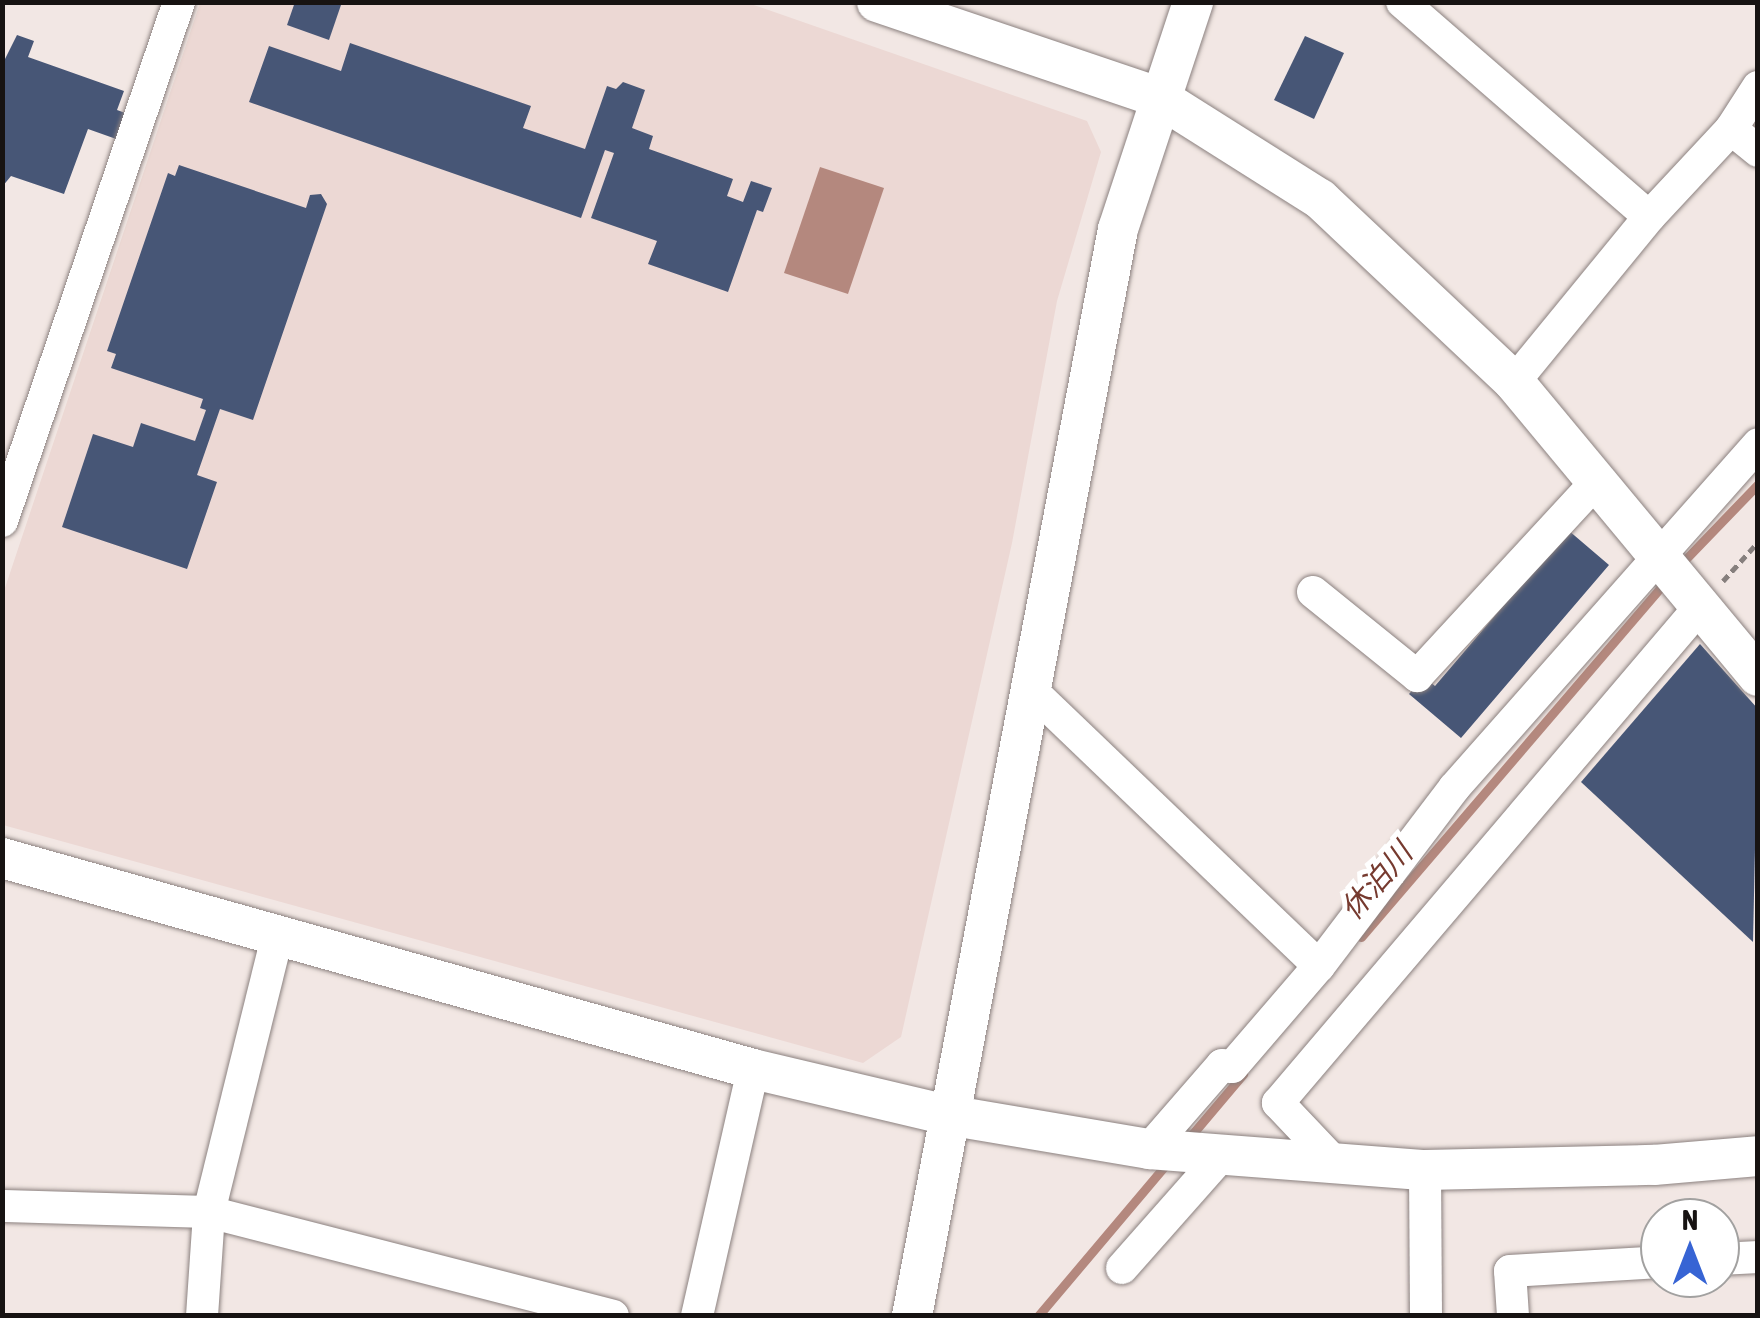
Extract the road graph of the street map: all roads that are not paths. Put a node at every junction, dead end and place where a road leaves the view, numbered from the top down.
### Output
1 (179, 2) edge
2 (877, 2) edge
3 (1193, 2) edge
4 (1402, 2) edge
5 (1758, 87) edge
6 (1160, 98) junction
7 (1732, 129) junction
8 (1758, 151) edge
9 (1649, 217) junction
10 (1514, 382) junction
11 (1758, 444) edge
12 (1596, 482) junction
13 (2, 521) edge
14 (1681, 586) junction
15 (1313, 592) dead end
16 (1758, 676) edge
17 (1028, 687) junction
18 (2, 858) edge
19 (278, 934) junction
20 (1319, 966) junction
21 (753, 1069) junction
22 (948, 1115) junction
23 (1158, 1149) junction
24 (1215, 1153) junction
25 (1758, 1156) edge
26 (1335, 1163) junction
27 (1425, 1170) junction
28 (2, 1206) edge
29 (209, 1212) junction
30 (1640, 1263) edge
31 (1122, 1268) dead end
32 (202, 1316) edge
33 (614, 1316) edge
34 (698, 1316) edge
35 (912, 1316) edge
36 (1426, 1316) edge
37 (1513, 1316) edge

1 - 13 street
2 - 6 street
3 - 6 street
4 - 9 street
5 - 7 street
6 - 10 street
6 - 17 street
7 - 8 street
7 - 9 street
9 - 10 street
10 - 12 street
11 - 14 street
12 - 14 street
12 - 15 street
14 - 16 street
14 - 20 street
14 - 26 street
17 - 20 street
17 - 22 street
18 - 19 street
19 - 21 street
19 - 29 street
20 - 23 street
21 - 22 street
21 - 34 street
22 - 23 street
22 - 35 street
23 - 24 street
24 - 26 street
24 - 31 street
25 - 27 street
26 - 27 street
27 - 36 street
28 - 29 street
29 - 32 street
29 - 33 street
30 - 37 street

